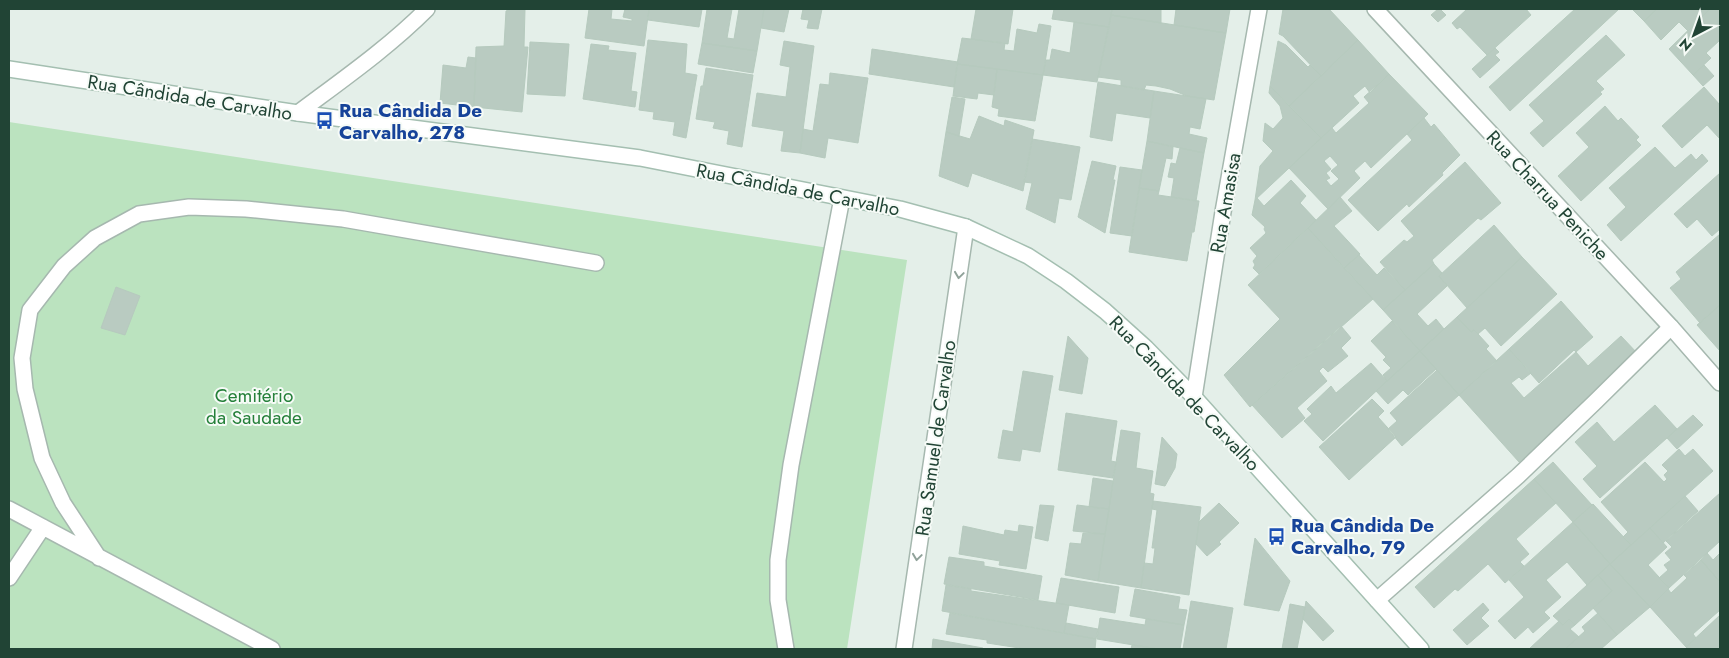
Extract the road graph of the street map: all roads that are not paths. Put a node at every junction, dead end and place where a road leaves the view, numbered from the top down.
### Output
1 (427, 9) edge
2 (1259, 9) edge
3 (1375, 9) edge
4 (9, 69) edge
5 (298, 113) junction
6 (842, 198) junction
7 (966, 227) junction
8 (596, 263) dead end
9 (1671, 327) junction
10 (15, 357) edge
11 (1720, 383) edge
12 (1194, 397) junction
13 (9, 509) edge
14 (42, 527) junction
15 (100, 558) junction
16 (9, 578) edge
17 (1377, 600) junction
18 (272, 649) edge
19 (786, 649) edge
20 (904, 649) edge
21 (1421, 649) edge

1 - 5 street
2 - 12 street, Rua Amasisa
3 - 9 street, Rua Charrua Peniche
4 - 5 street, Rua Cândida de Carvalho
5 - 6 street, Rua Cândida de Carvalho
6 - 7 street, Rua Cândida de Carvalho
6 - 19 street
7 - 12 street, Rua Cândida de Carvalho
7 -> 20 street, Rua Samuel de Carvalho
8 - 10 street
9 - 11 street, Rua Charrua Peniche
9 - 17 street
10 - 15 street
12 - 17 street, Rua Cândida de Carvalho
13 - 14 street
14 - 15 street
14 - 16 street
15 - 18 street
17 - 21 street, Rua Cândida de Carvalho

